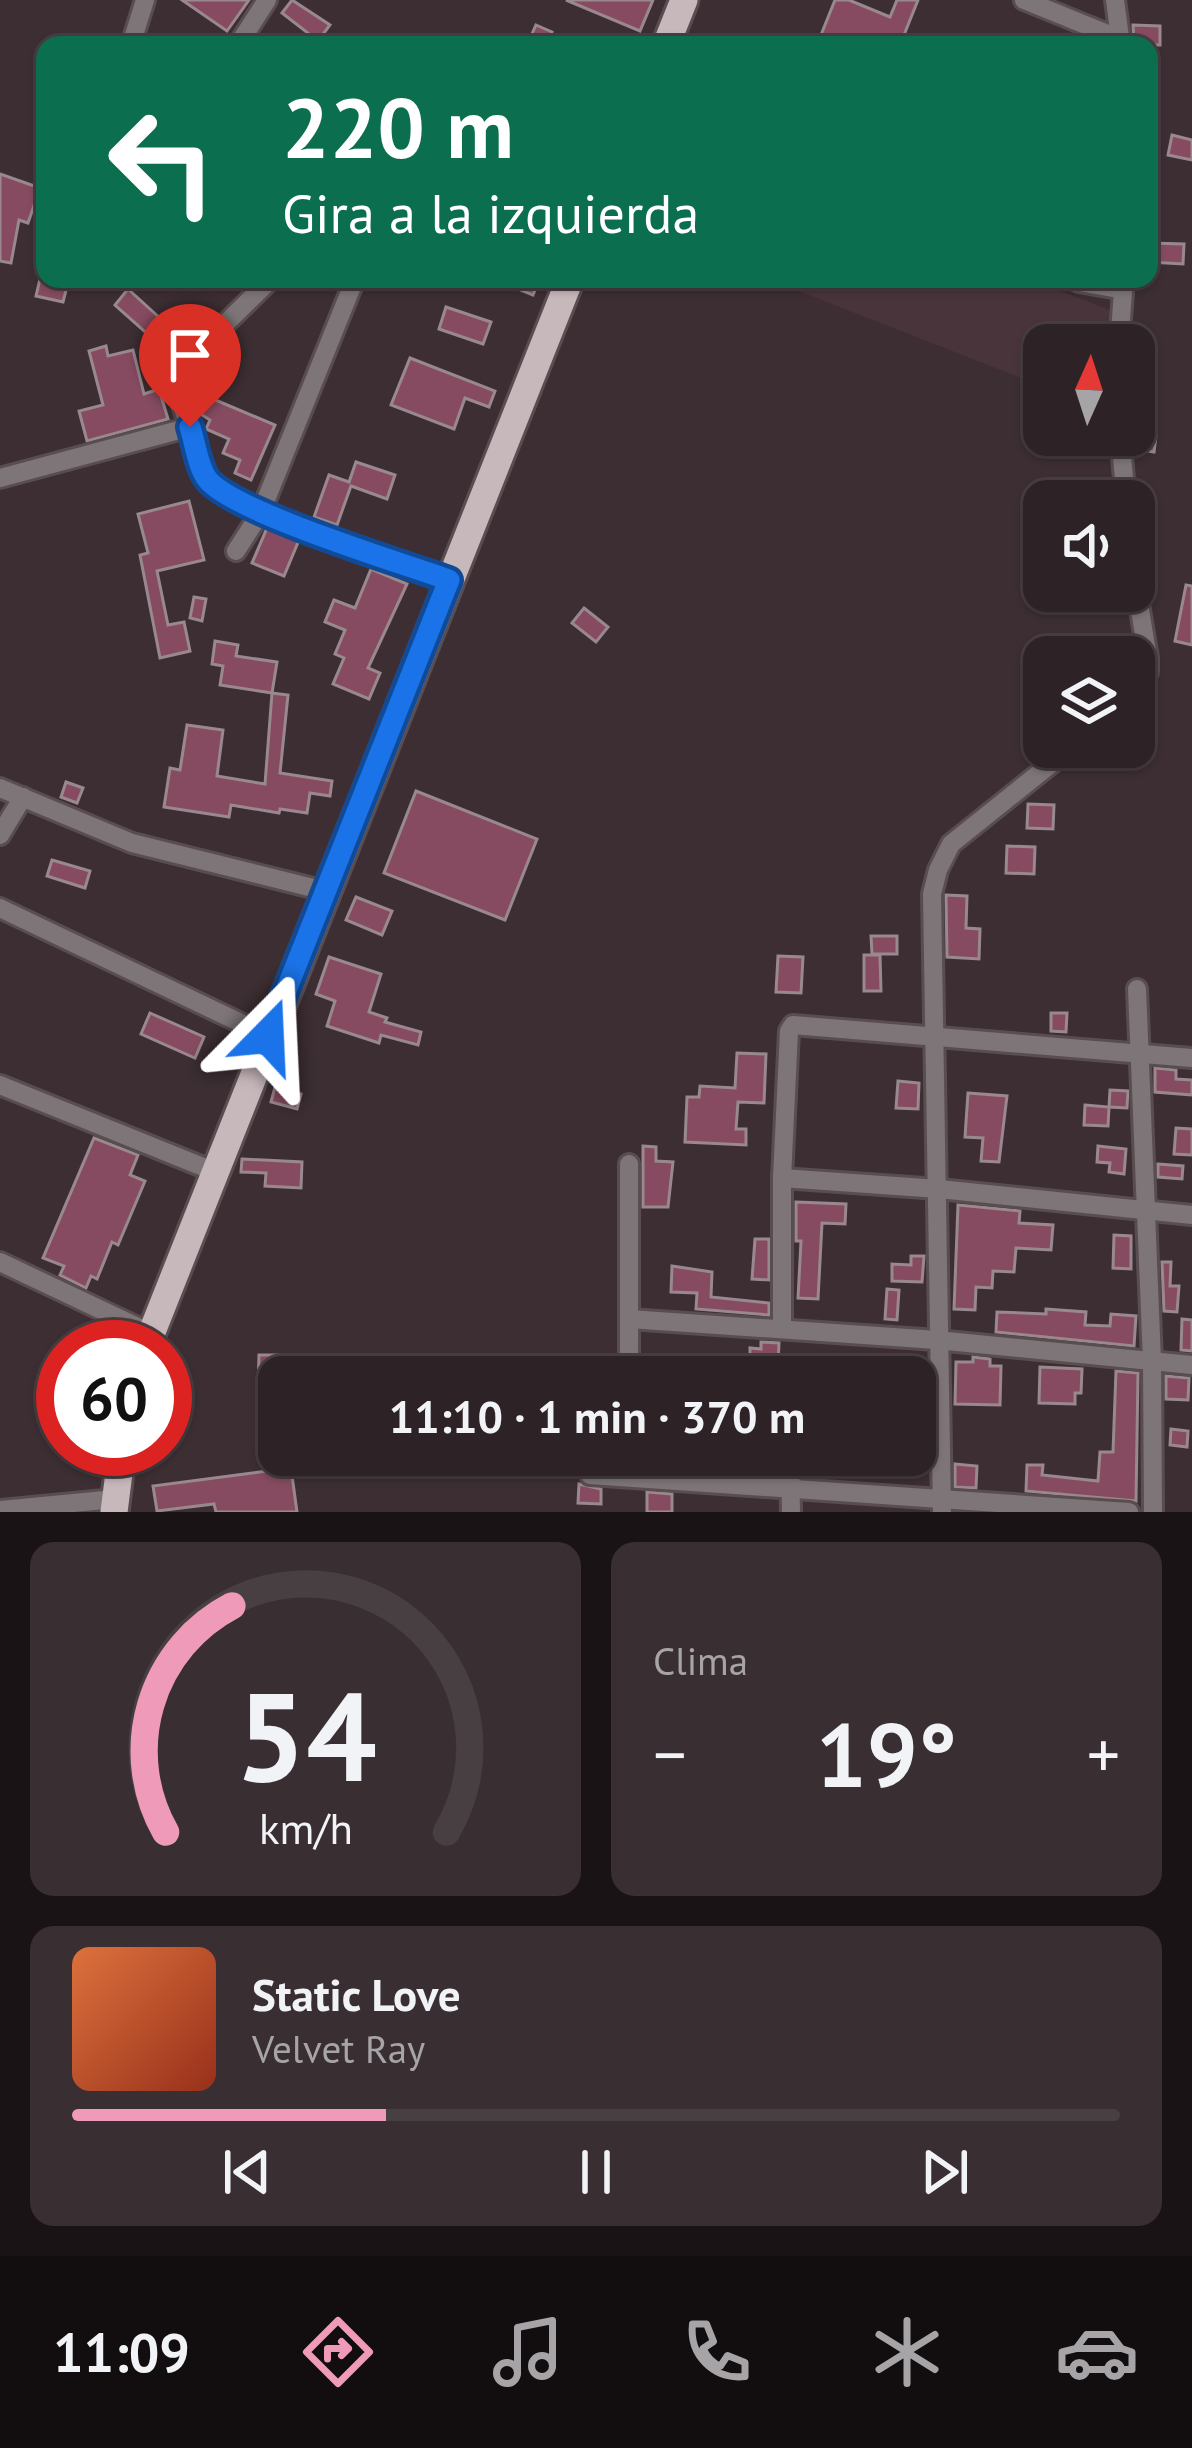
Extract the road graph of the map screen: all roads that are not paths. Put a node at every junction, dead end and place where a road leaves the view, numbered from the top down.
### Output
1 (145, 0) edge
2 (267, 0) edge
3 (684, 0) edge
4 (1024, 0) edge
5 (1115, 0) edge
6 (134, 36) edge
7 (244, 36) edge
8 (669, 36) edge
9 (1107, 36) edge
10 (1120, 36) edge
11 (263, 288) edge
12 (352, 288) edge
13 (566, 288) edge
14 (1123, 288) edge
15 (1120, 324) edge
16 (190, 427) junction
17 (0, 478) edge
18 (261, 512) junction
19 (236, 551) dead end
20 (449, 580) junction
21 (1046, 768) edge
22 (0, 788) edge
23 (23, 797) junction
24 (0, 835) edge
25 (325, 891) junction
26 (0, 908) edge
27 (1137, 989) dead end
28 (268, 1036) junction
29 (936, 1037) junction
30 (1142, 1054) junction
31 (1192, 1058) edge
32 (0, 1085) edge
33 (629, 1164) dead end
34 (213, 1171) junction
35 (782, 1178) junction
36 (939, 1189) junction
37 (1146, 1211) junction
38 (1192, 1215) edge
39 (0, 1262) edge
40 (628, 1318) junction
41 (110, 1320) edge
42 (156, 1320) edge
43 (782, 1329) junction
44 (938, 1340) junction
45 (629, 1356) edge
46 (1152, 1361) junction
47 (1192, 1365) edge
48 (710, 1476) edge
49 (791, 1476) edge
50 (791, 1487) junction
51 (942, 1504) edge
52 (114, 1505) edge
53 (0, 1510) edge
54 (791, 1512) edge
55 (1129, 1512) edge
56 (1153, 1512) edge

1 - 6 street
2 - 7 street
3 - 8 main road
4 - 9 street
5 - 10 street
11 - 16 street
12 - 18 street
13 - 20 main road
14 - 15 street
16 - 17 street
16 - 18 street
18 - 19 street
18 - 20 street
20 - 25 main road
21 - 29 street
22 - 23 street
23 - 24 street
23 - 25 street
25 - 28 main road
26 - 28 street
27 - 30 street
28 - 34 main road
29 - 30 street
29 - 35 street
29 - 36 street
30 - 31 street
30 - 37 street
32 - 34 street
33 - 40 street
34 - 42 main road
35 - 36 street
35 - 43 street
36 - 37 street
36 - 44 street
37 - 38 street
37 - 46 street
39 - 41 street
40 - 43 street
40 - 45 street
43 - 44 street
44 - 46 street
44 - 51 street
46 - 47 street
46 - 56 street
48 - 50 street
49 - 50 street
50 - 51 street
50 - 54 street
51 - 55 street
52 - 53 street

